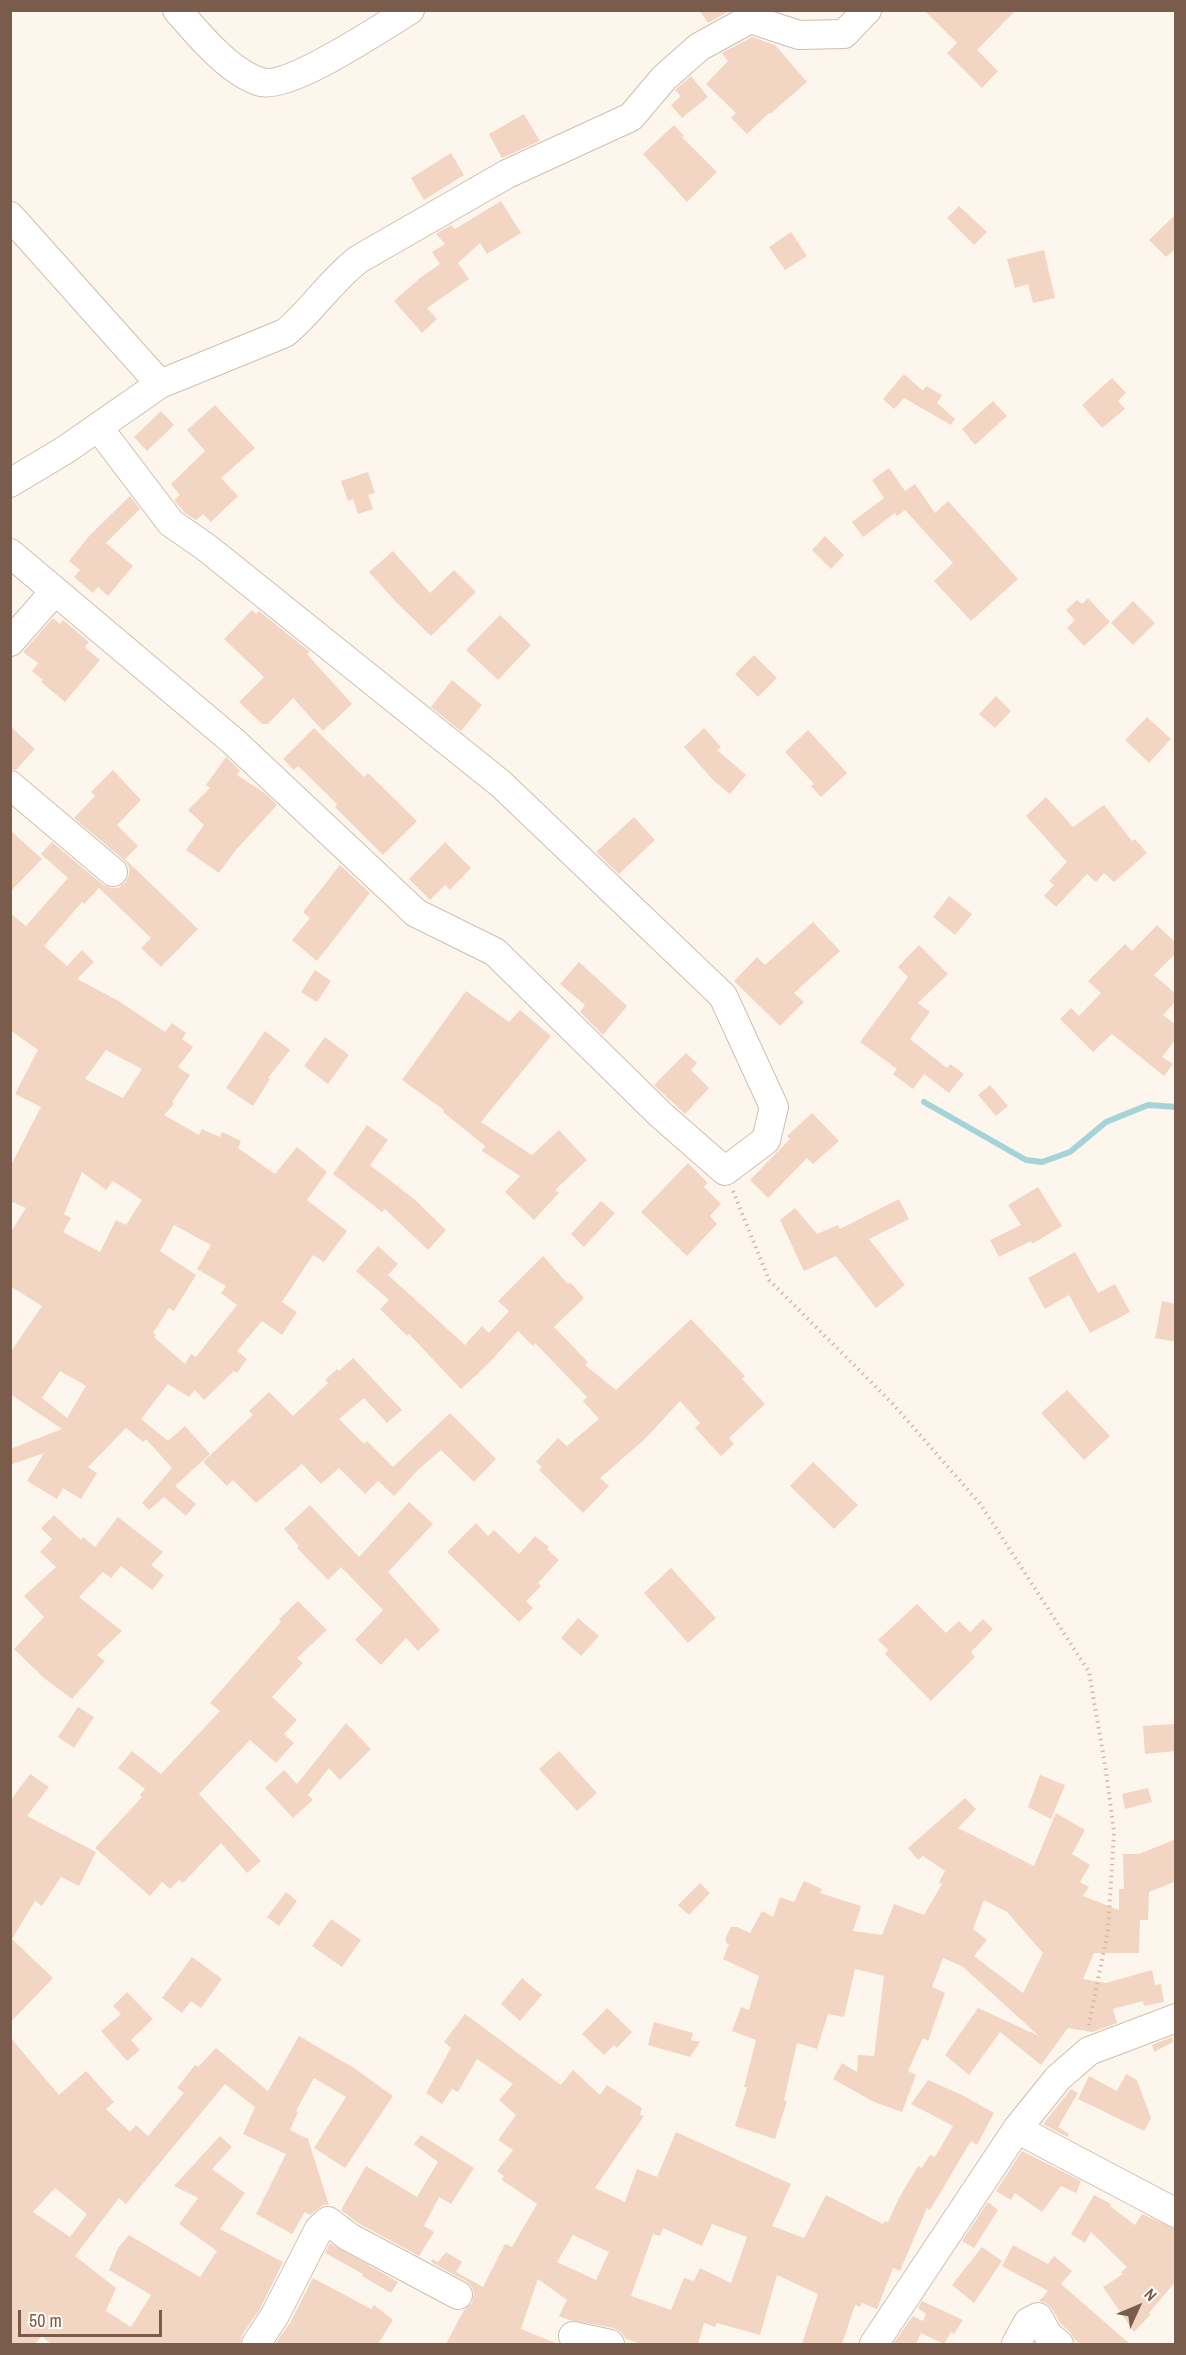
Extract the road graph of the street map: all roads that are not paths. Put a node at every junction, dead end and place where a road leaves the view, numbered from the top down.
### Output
1 (177, 10) edge
2 (410, 10) edge
3 (867, 10) edge
4 (10, 216) edge
5 (160, 384) junction
6 (98, 427) junction
7 (10, 483) edge
8 (10, 554) edge
9 (55, 591) junction
10 (10, 642) edge
11 (10, 785) edge
12 (113, 872) dead end
13 (1176, 2018) edge
14 (1017, 2129) junction
15 (1176, 2213) edge
16 (458, 2295) dead end
17 (573, 2336) dead end
18 (256, 2344) edge
19 (610, 2344) edge
20 (874, 2344) edge
21 (1016, 2344) edge
22 (1059, 2344) edge

1 - 2 street
3 - 5 street
4 - 5 street
5 - 6 street
6 - 7 street
6 - 9 street
8 - 9 street
9 - 10 street
11 - 12 street
13 - 14 street
14 - 15 street
14 - 20 street
16 - 18 street
17 - 19 street
21 - 22 street

